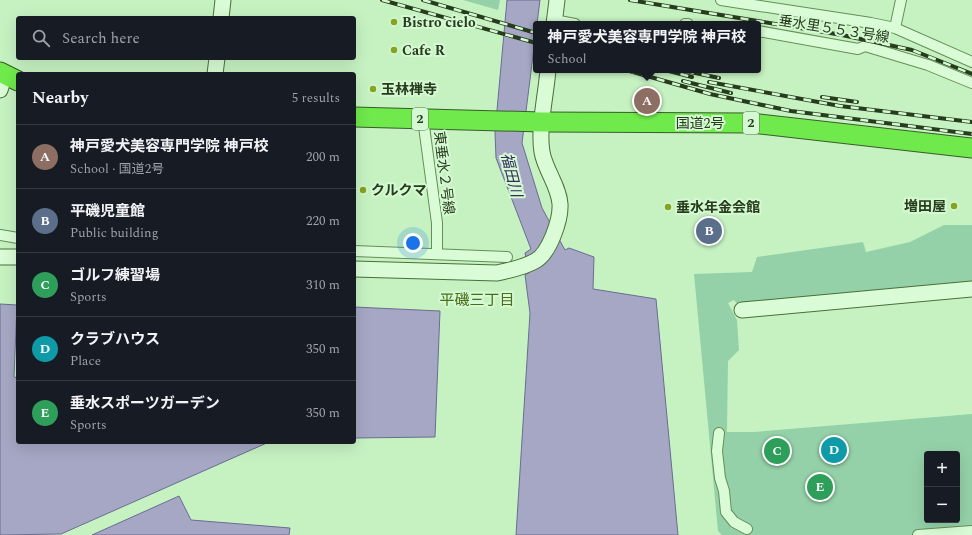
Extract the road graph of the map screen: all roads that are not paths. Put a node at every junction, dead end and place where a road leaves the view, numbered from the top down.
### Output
1 (222, 0) edge
2 (556, 0) edge
3 (721, 0) edge
4 (901, 0) edge
5 (221, 16) edge
6 (554, 21) edge
7 (895, 28) junction
8 (761, 32) edge
9 (217, 60) edge
10 (972, 62) edge
11 (215, 72) edge
12 (547, 73) edge
13 (972, 83) edge
14 (356, 117) edge
15 (423, 119) junction
16 (536, 122) junction
17 (972, 148) edge
18 (0, 235) edge
19 (16, 238) edge
20 (356, 251) edge
21 (437, 254) junction
22 (0, 257) edge
23 (16, 257) edge
24 (507, 257) dead end
25 (356, 269) edge
26 (972, 289) edge
27 (742, 310) dead end
28 (719, 433) dead end
29 (747, 529) dead end
30 (972, 531) edge
31 (918, 535) edge

1 - 5 street
2 - 6 street
3 - 7 street
4 - 7 street
7 - 10 street
8 - 13 street, 垂水里５５３号線
9 - 11 street
12 - 16 street
14 - 15 highway, 国道2号 / 2
15 - 16 highway, 国道2号 / 2
15 - 21 street, 東垂水２号線
16 - 17 highway, 国道2号 / 2
16 - 25 street
18 - 19 street
20 - 21 street
21 - 24 street
22 - 23 street
26 - 27 street
28 - 29 street
30 - 31 street

